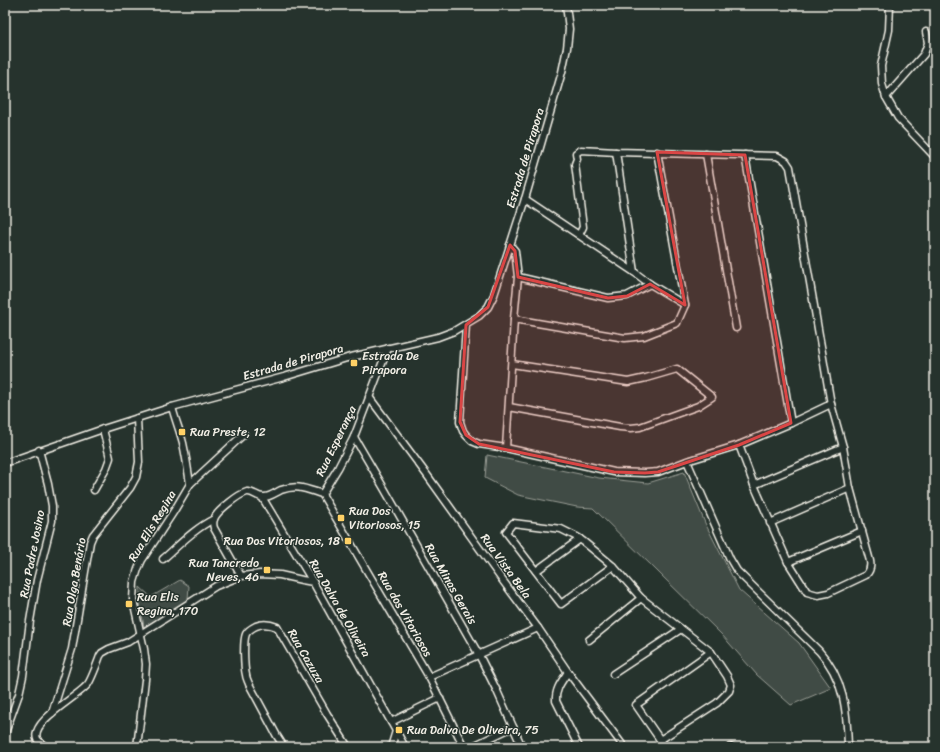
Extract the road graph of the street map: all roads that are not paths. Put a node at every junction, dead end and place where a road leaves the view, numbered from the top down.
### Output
1 (566, 5) edge
2 (890, 5) edge
3 (926, 32) dead end
4 (886, 97) junction
5 (616, 152) junction
6 (657, 152) junction
7 (706, 154) junction
8 (934, 154) edge
9 (745, 155) junction
10 (524, 199) junction
11 (579, 235) junction
12 (510, 245) junction
13 (634, 272) junction
14 (518, 277) junction
15 (650, 284) junction
16 (685, 305) junction
17 (514, 319) junction
18 (466, 325) junction
19 (736, 328) dead end
20 (388, 348) junction
21 (512, 364) junction
22 (369, 397) junction
23 (831, 404) junction
24 (172, 407) junction
25 (509, 407) junction
26 (137, 418) junction
27 (791, 423) junction
28 (103, 429) junction
29 (244, 434) dead end
30 (354, 437) junction
31 (739, 445) junction
32 (843, 447) junction
33 (506, 448) junction
34 (39, 450) junction
35 (687, 461) junction
36 (5, 463) edge
37 (190, 484) junction
38 (754, 485) junction
39 (850, 488) junction
40 (94, 490) dead end
41 (322, 494) junction
42 (262, 498) junction
43 (214, 519) junction
44 (770, 523) junction
45 (862, 531) junction
46 (580, 539) junction
47 (163, 559) dead end
48 (788, 562) junction
49 (613, 566) junction
50 (536, 571) junction
51 (241, 576) junction
52 (313, 582) junction
53 (641, 598) junction
54 (538, 628) junction
55 (681, 629) junction
56 (140, 634) junction
57 (589, 640) dead end
58 (711, 652) junction
59 (479, 655) junction
60 (568, 672) junction
61 (613, 674) dead end
62 (429, 677) junction
63 (440, 698) junction
64 (52, 714) junction
65 (391, 722) junction
66 (513, 727) junction
67 (396, 731) junction
68 (5, 733) edge
69 (660, 740) junction
70 (46, 747) edge
71 (138, 747) edge
72 (284, 747) edge
73 (348, 747) edge
74 (390, 747) edge
75 (405, 747) edge
76 (464, 747) edge
77 (471, 747) edge
78 (522, 747) edge
79 (579, 747) edge
80 (624, 747) edge
81 (665, 747) edge
82 (848, 747) edge

1 - 10 street, Estrada de Pirapora
2 - 4 street
3 - 4 street
4 - 8 street
5 - 6 street
5 - 11 street
5 - 13 street
6 - 7 street
6 - 16 street
7 - 9 street
7 - 19 street
9 - 23 street
9 - 27 street
10 - 11 street
10 - 12 street, Estrada de Pirapora
11 - 13 street
12 - 14 street
12 - 18 street, Estrada de Pirapora
13 - 15 street
14 - 15 street
14 - 17 street
15 - 16 street
16 - 17 street
17 - 21 street
18 - 20 street, Estrada de Pirapora
18 - 33 street
20 - 22 street
20 - 24 street, Estrada de Pirapora
21 - 25 street
21 - 25 street
22 - 30 street, Rua Esperança
22 - 54 street, Rua Vista Bela
23 - 27 street
23 - 32 street
24 - 26 street, Estrada de Pirapora
24 - 37 street, Rua Elis Regina
25 - 33 street
26 - 28 street, Estrada de Pirapora
26 - 64 street, Rua Olga Benário
27 - 31 street
28 - 34 street, Estrada de Pirapora
28 - 40 street
29 - 37 street, Rua Elis Regina
30 - 41 street, Rua Esperança
30 - 59 street, Rua Minas Gerais
31 - 35 street
31 - 38 street
32 - 38 street
32 - 39 street
33 - 35 street
34 - 36 street, Estrada de Pirapora
34 - 68 street, Rua Padre Josino
35 - 82 street
37 - 56 street, Rua Elis Regina
38 - 44 street
39 - 44 street
39 - 45 street
41 - 42 street
41 - 62 street, Rua dos Vitoriosos
42 - 43 street
42 - 52 street, Rua Dalva de Oliveira
43 - 47 street
43 - 51 street
44 - 48 street
45 - 48 street
45 - 48 street
46 - 49 street
46 - 50 street
46 - 50 street
49 - 50 street
49 - 53 street
51 - 52 street
51 - 56 street
52 - 65 street, Rua Dalva de Oliveira
53 - 55 street
53 - 57 street
54 - 59 street
54 - 60 street, Rua Vista Bela
55 - 58 street
55 - 61 street
56 - 64 street
56 - 71 street, Rua Elis Regina
58 - 69 street
58 - 69 street
59 - 62 street
59 - 66 street, Rua Minas Gerais
60 - 79 street
60 - 80 street, Rua Vista Bela
62 - 63 street, Rua dos Vitoriosos
63 - 65 street
63 - 76 street, Rua dos Vitoriosos
64 - 70 street
65 - 67 street, Rua Dalva de Oliveira
66 - 77 street
66 - 78 street, Rua Minas Gerais
67 - 74 street
67 - 75 street, Rua Dalva de Oliveira
69 - 81 street
72 - 73 street, Rua Cazuza

